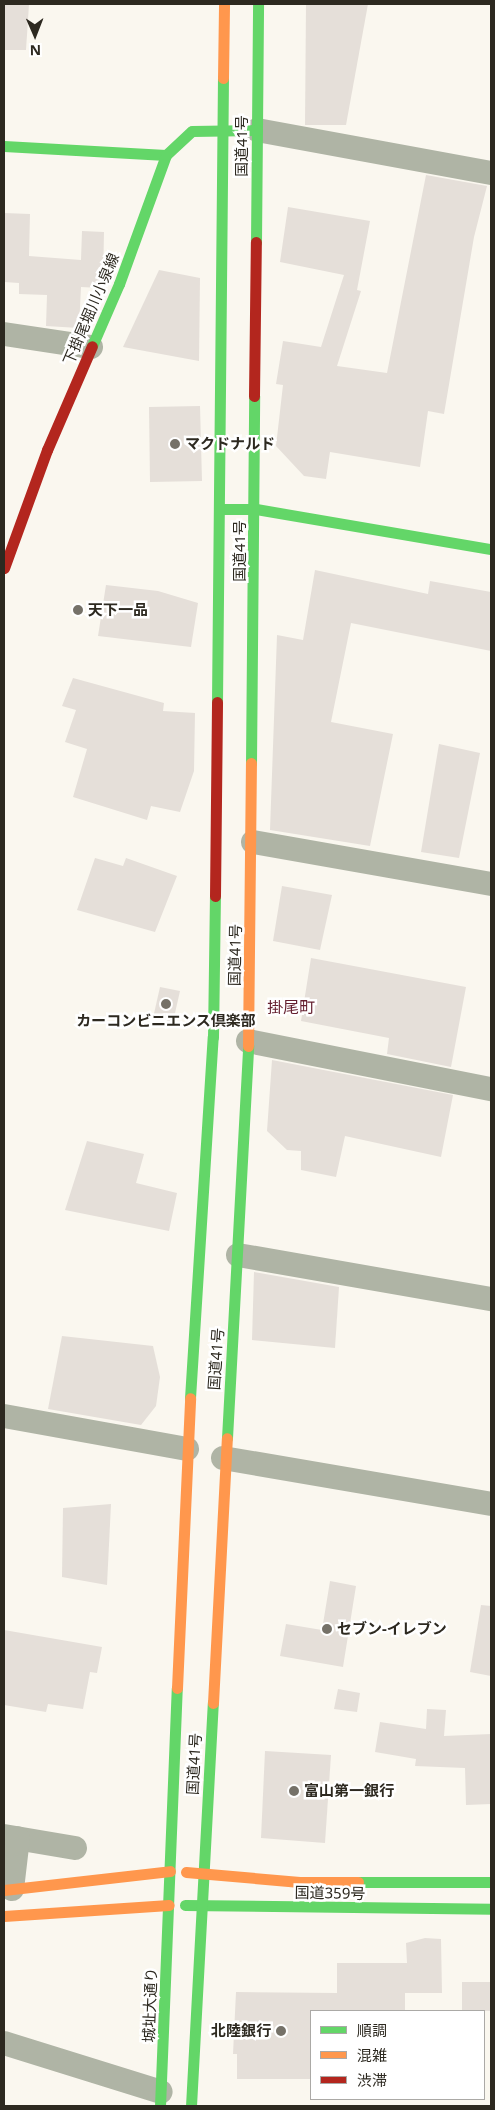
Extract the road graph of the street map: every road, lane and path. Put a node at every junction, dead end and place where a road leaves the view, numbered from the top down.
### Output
1 (224, 4) edge
2 (258, 4) edge
3 (224, 130) junction
4 (258, 130) junction
5 (4, 146) edge
6 (166, 155) junction
7 (491, 174) edge
8 (4, 334) edge
9 (91, 347) junction
10 (220, 508) junction
11 (256, 509) junction
12 (491, 549) edge
13 (5, 560) edge
14 (253, 842) junction
15 (491, 884) edge
16 (248, 1041) junction
17 (491, 1089) edge
18 (238, 1255) junction
19 (491, 1297) edge
20 (4, 1416) edge
21 (187, 1449) junction
22 (224, 1458) junction
23 (491, 1504) edge
24 (11, 1837) edge
25 (75, 1848) dead end
26 (170, 1871) junction
27 (204, 1873) junction
28 (491, 1882) edge
29 (8, 1889) edge
30 (169, 1905) junction
31 (204, 1906) junction
32 (491, 1909) edge
33 (4, 1916) edge
34 (4, 2043) edge
35 (161, 2099) edge
36 (191, 2106) edge

1 - 3 main road, 国道41号
2 - 4 main road, 国道41号
3 - 4 main road, 下掛尾堀川小泉線
3 - 6 main road, 下掛尾堀川小泉線
3 - 10 main road, 国道41号
4 - 7 street
4 - 11 main road, 国道41号
5 - 6 main road
6 - 9 main road, 下掛尾堀川小泉線
8 - 9 street
9 - 13 main road, 下掛尾堀川小泉線
10 - 11 main road
10 - 21 main road, 国道41号
11 - 12 main road
11 - 14 main road, 国道41号
14 - 15 street
14 - 16 main road, 国道41号
16 - 17 street
16 - 18 main road, 国道41号
18 - 19 street
18 - 22 main road, 国道41号
20 - 21 street
21 - 26 main road, 国道41号
22 - 23 street
22 - 27 main road, 国道41号
24 - 25 street
24 - 29 street
26 - 27 main road, 国道359号
26 - 29 main road, 国道359号
26 - 30 main road, 国道41号
27 - 28 main road, 国道359号
27 - 31 main road, 国道41号
30 - 31 main road, 国道359号
30 - 33 main road, 国道359号
30 - 35 main road, 城址大通り
31 - 32 main road, 国道359号
31 - 36 main road
34 - 35 street

